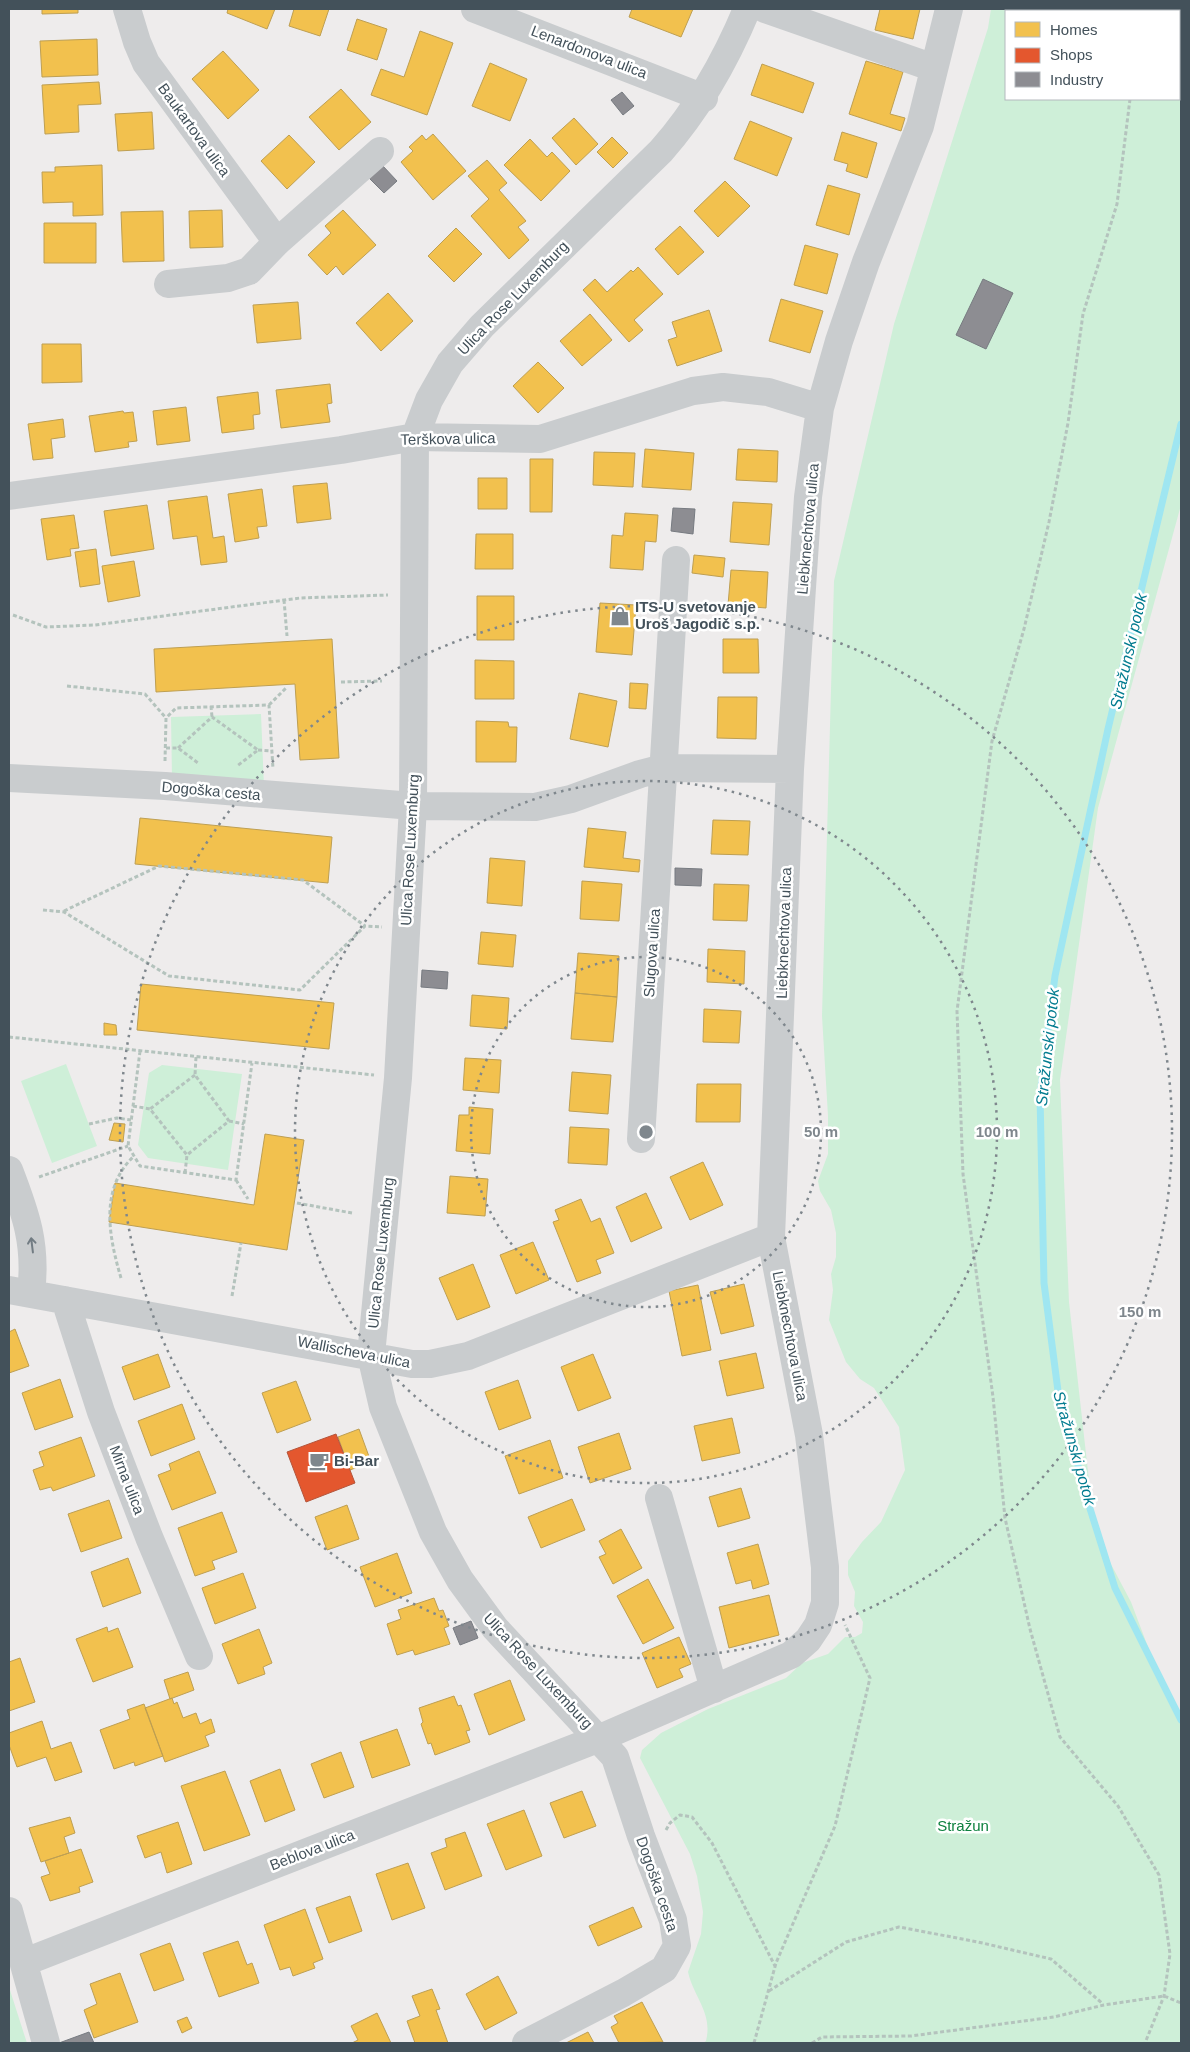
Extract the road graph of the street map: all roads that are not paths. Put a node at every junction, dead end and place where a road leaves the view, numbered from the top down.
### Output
1 (127, 9) edge
2 (474, 9) edge
3 (748, 9) edge
4 (765, 9) edge
5 (949, 9) edge
6 (934, 68) junction
7 (704, 98) junction
8 (380, 151) dead end
9 (277, 242) junction
10 (168, 284) dead end
11 (820, 408) junction
12 (415, 437) junction
13 (9, 496) edge
14 (676, 560) dead end
15 (663, 768) junction
16 (790, 769) junction
17 (9, 778) edge
18 (413, 806) junction
19 (641, 1139) dead end
20 (20, 1175) edge
21 (771, 1237) junction
22 (20, 1292) edge
23 (65, 1300) junction
24 (371, 1355) junction
25 (659, 1498) dead end
26 (199, 1656) dead end
27 (714, 1689) junction
28 (600, 1738) junction
29 (9, 1911) edge
30 (24, 1962) junction
31 (46, 2043) edge
32 (526, 2043) edge

1 - 9 street, Baukartova ulica
2 - 7 street, Lenardonova ulica
3 - 7 street, Ulica Rose Luxemburg
4 - 6 street
5 - 6 street, Liebknechtova ulica
6 - 11 street, Liebknechtova ulica
7 - 12 street, Ulica Rose Luxemburg
8 - 9 street
9 - 10 street
11 - 12 street, Terškova ulica
11 - 16 street, Liebknechtova ulica
12 - 13 street, Terškova ulica
12 - 18 street, Ulica Rose Luxemburg
14 - 15 street, Slugova ulica
15 - 16 street
15 - 18 street
15 - 19 street, Slugova ulica
16 - 21 street, Liebknechtova ulica
17 - 18 street, Dogoška cesta
18 - 24 street, Ulica Rose Luxemburg
22 -> 20 street
21 - 24 street, Wallischeva ulica
21 - 27 street, Liebknechtova ulica
22 - 23 street, Wallischeva ulica
23 - 24 street, Wallischeva ulica
23 - 26 street, Mirna ulica
24 - 28 street, Ulica Rose Luxemburg
25 - 27 street
27 - 28 street, Liebknechtova ulica
28 - 30 street, Beblova ulica
28 - 32 street, Dogoška cesta
29 - 30 street
30 - 31 street

